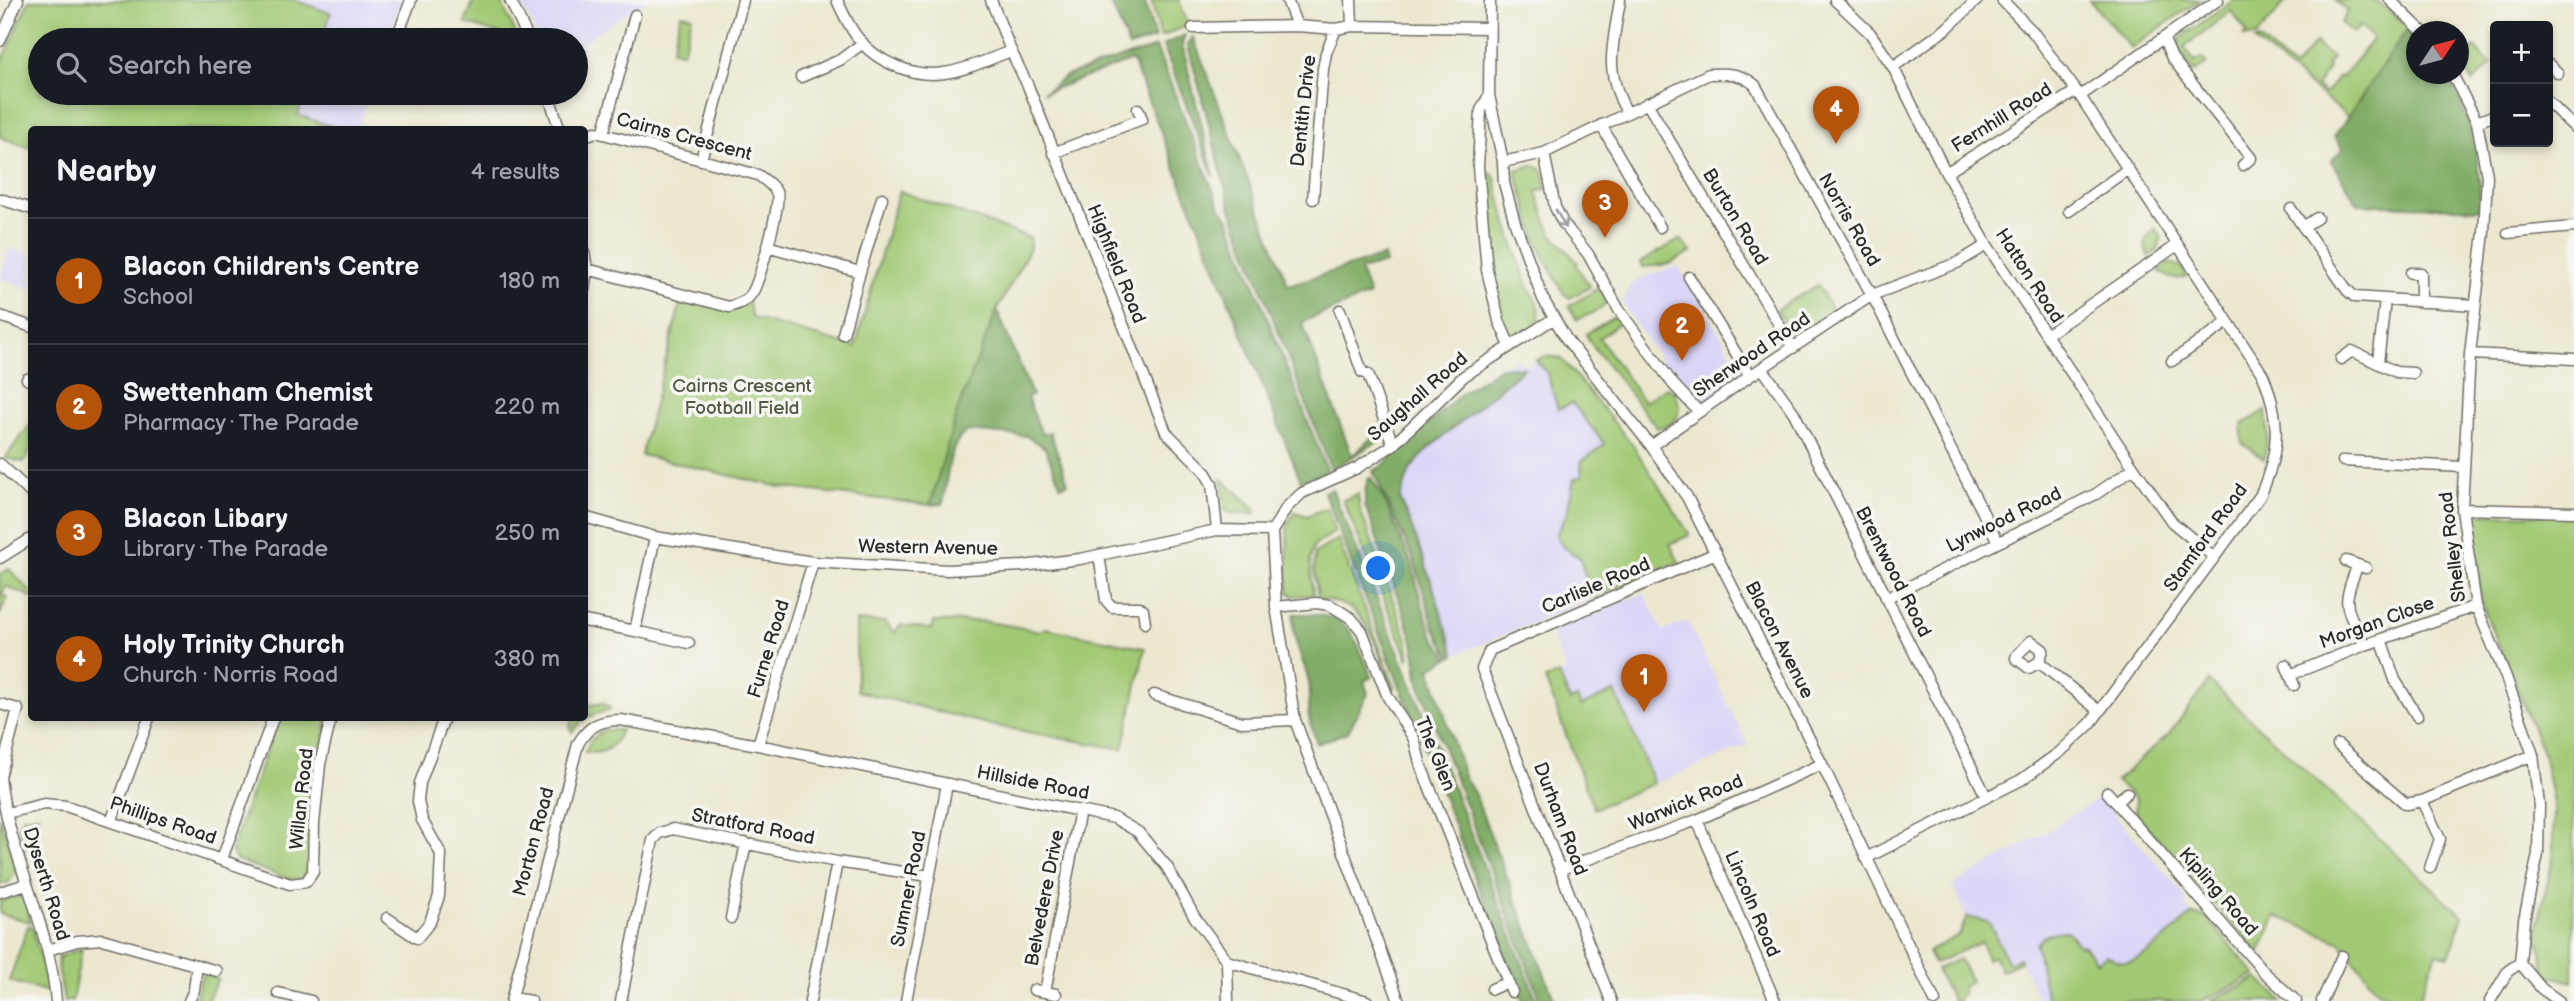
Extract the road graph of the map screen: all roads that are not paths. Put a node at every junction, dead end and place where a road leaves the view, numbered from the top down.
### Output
1 (18, 0) edge
2 (411, 0) edge
3 (510, 0) edge
4 (743, 0) edge
5 (837, 0) edge
6 (990, 0) edge
7 (1287, 0) edge
8 (1351, 0) edge
9 (1490, 0) edge
10 (1620, 0) edge
11 (1835, 0) edge
12 (1977, 0) edge
13 (2002, 0) edge
14 (2218, 0) edge
15 (2391, 0) edge
16 (635, 15) dead end
17 (2412, 21) edge
18 (1297, 26) junction
19 (1352, 26) junction
20 (400, 28) edge
21 (523, 28) edge
22 (1193, 28) dead end
23 (1488, 28) junction
24 (1336, 29) junction
25 (2164, 40) junction
26 (0, 41) edge
27 (863, 43) junction
28 (1010, 51) junction
29 (1893, 67) junction
30 (800, 76) dead end
31 (2457, 84) edge
32 (2078, 94) junction
33 (1489, 95) junction
34 (1647, 103) junction
35 (552, 105) edge
36 (2553, 107) edge
37 (1138, 109) dead end
38 (1627, 113) junction
39 (2490, 117) edge
40 (2477, 122) junction
41 (1601, 125) junction
42 (559, 126) edge
43 (2574, 127) edge
44 (603, 134) junction
45 (588, 135) edge
46 (1054, 153) junction
47 (1544, 153) junction
48 (701, 160) junction
49 (1503, 162) junction
50 (2243, 165) dead end
51 (2128, 169) junction
52 (1946, 173) junction
53 (882, 198) dead end
54 (0, 199) edge
55 (1313, 199) dead end
56 (28, 208) edge
57 (2291, 209) dead end
58 (2068, 211) dead end
59 (2317, 218) dead end
60 (1660, 227) dead end
61 (2304, 227) junction
62 (2574, 228) edge
63 (2508, 233) dead end
64 (1987, 245) junction
65 (767, 246) junction
66 (2176, 246) junction
67 (588, 269) edge
68 (2418, 270) dead end
69 (860, 272) junction
70 (1689, 277) dead end
71 (1872, 295) junction
72 (2385, 300) junction
73 (2421, 302) junction
74 (2474, 306) junction
75 (1340, 311) dead end
76 (0, 316) edge
77 (1553, 319) junction
78 (2228, 322) junction
79 (28, 326) edge
80 (843, 334) dead end
81 (2046, 335) junction
82 (1510, 346) junction
83 (1793, 348) junction
84 (2470, 354) junction
85 (2340, 359) dead end
86 (2574, 359) edge
87 (2172, 361) dead end
88 (2378, 363) junction
89 (1762, 368) junction
90 (2413, 373) dead end
91 (1750, 376) junction
92 (1699, 412) junction
93 (1393, 445) junction
94 (1651, 446) junction
95 (2359, 449) dead end
96 (2343, 461) dead end
97 (2359, 462) junction
98 (0, 464) edge
99 (2463, 467) junction
100 (2134, 468) junction
101 (28, 491) edge
102 (2462, 509) junction
103 (2574, 512) edge
104 (588, 518) edge
105 (1217, 530) junction
106 (1272, 531) junction
107 (655, 537) junction
108 (28, 540) edge
109 (1998, 542) junction
110 (1716, 553) junction
111 (1099, 555) junction
112 (2214, 557) junction
113 (0, 558) edge
114 (2346, 561) dead end
115 (813, 562) junction
116 (1886, 598) junction
117 (2476, 606) junction
118 (1276, 607) junction
119 (588, 622) edge
120 (1145, 623) dead end
121 (635, 631) junction
122 (2381, 639) junction
123 (689, 643) dead end
124 (2365, 645) junction
125 (1490, 650) joint
126 (2039, 662) dead end
127 (2290, 675) dead end
128 (0, 704) edge
129 (1159, 710) dead end
130 (2410, 711) dead end
131 (2099, 712) junction
132 (621, 720) joint
133 (1295, 720) junction
134 (148, 721) edge
135 (272, 721) edge
136 (330, 721) edge
137 (443, 721) edge
138 (2352, 741) dead end
139 (758, 745) junction
140 (2533, 755) junction
141 (1822, 764) junction
142 (0, 777) edge
143 (947, 784) junction
144 (2107, 792) dead end
145 (2127, 793) dead end
146 (1986, 796) junction
147 (2422, 801) junction
148 (2116, 802) junction
149 (1080, 810) junction
150 (7, 813) junction
151 (1697, 820) junction
152 (111, 822) junction
153 (746, 843) junction
154 (1867, 858) junction
155 (222, 859) junction
156 (837, 862) junction
157 (2428, 862) dead end
158 (1562, 869) junction
159 (929, 876) junction
160 (306, 882) joint
161 (27, 884) junction
162 (0, 892) edge
163 (387, 918) dead end
164 (731, 918) dead end
165 (48, 950) junction
166 (2342, 956) dead end
167 (1227, 961) junction
168 (2520, 962) junction
169 (197, 965) junction
170 (218, 971) dead end
171 (1492, 989) dead end
172 (1045, 992) dead end
173 (278, 993) dead end
174 (511, 999) edge
175 (57, 1001) edge
176 (190, 1001) edge
177 (310, 1001) edge
178 (531, 1001) edge
179 (621, 1001) edge
180 (810, 1001) edge
181 (906, 1001) edge
182 (1228, 1001) edge
183 (1367, 1001) edge
184 (1399, 1001) edge
185 (1611, 1001) edge
186 (1775, 1001) edge
187 (1935, 1001) edge
188 (2296, 1001) edge
189 (2322, 1001) edge
190 (2490, 1001) edge
191 (2559, 1001) edge

1 - 26 street
2 - 20 street
3 - 21 street
4 - 48 street
5 - 27 street
6 - 28 street, Highfield Road
7 - 18 street
8 - 19 street
9 - 23 street
10 - 38 street
11 - 29 street, Hatton Road
12 - 29 street
13 - 32 street, Stamford Road
14 - 25 street, Fernhill Road
15 - 17 street
16 - 44 street, Cairns Crescent
18 - 22 street
18 - 24 street
19 - 23 street
19 - 24 street
23 - 33 street
24 - 55 street, Dentith Drive
25 - 32 street, Fernhill Road
25 - 50 street
27 - 28 street
27 - 30 street
28 - 46 street, Highfield Road
29 - 52 street, Hatton Road
31 - 40 street, Shelley Road
32 - 51 street, Stamford Road
32 - 52 street, Fernhill Road
33 - 49 street
33 - 82 street
34 - 38 street, Norris Road
34 - 71 street, Norris Road
34 - 83 street, Burton Road
35 - 42 street
36 - 43 street
37 - 46 street
38 - 41 street, Norris Road
39 - 40 street
40 - 74 street, Shelley Road
41 - 47 street, Norris Road
41 - 60 street
44 - 45 street, Cairns Crescent
44 - 48 street, Cairns Crescent
46 - 105 street, Highfield Road
47 - 49 street, Norris Road
47 -> 92 street
48 - 65 street, Cairns Crescent
49 - 77 street
51 - 58 street
51 - 66 street, Stamford Road
52 - 64 street, Hatton Road
53 - 69 street
54 - 56 street
57 - 61 street
59 - 61 street
61 - 72 street
62 - 63 street
64 - 71 street, Sherwood Road
64 - 81 street, Hatton Road
65 - 67 street, Cairns Crescent
65 - 69 street
66 - 78 street, Stamford Road
66 - 81 street
68 - 73 street
69 - 80 street
70 - 91 street
71 - 83 street, Sherwood Road
71 - 109 street, Norris Road
72 - 73 street
72 - 88 street
73 - 74 street
74 - 84 street, Shelley Road
75 - 93 street
76 - 79 street
77 - 82 street, Saughall Road
77 - 94 street, Blacon Avenue
78 - 87 street
78 - 112 street, Stamford Road
81 - 100 street, Hatton Road
82 - 93 street, Saughall Road
83 - 89 street, Sherwood Road
84 - 86 street
84 - 99 street, Shelley Road
85 - 88 street
88 - 90 street
89 - 91 street, Sherwood Road
89 - 116 street, Brentwood Road
91 - 92 street, Sherwood Road
92 - 94 street, Sherwood Road
93 - 106 street, Saughall Road
94 - 110 street, Blacon Avenue
95 - 97 street
96 - 97 street
97 - 99 street
98 - 101 street
99 - 102 street, Shelley Road
100 - 109 street, Lynwood Road
100 - 112 street, Hatton Road
102 - 103 street
102 - 117 street, Shelley Road
104 - 107 street, Western Avenue
105 - 106 street, Western Avenue
105 - 111 street, Western Avenue
106 - 118 street
107 - 115 street, Western Avenue
107 - 121 street
108 - 113 street
109 - 116 street, Lynwood Road
110 - 125 street, Carlisle Road
110 - 141 street, Blacon Avenue
111 - 115 street, Western Avenue
111 - 120 street
112 - 131 street, Stamford Road
114 - 124 street
115 - 139 street, Furne Road
116 - 146 street, Brentwood Road
117 - 122 street, Morgan Close
117 - 140 street, Shelley Road
118 - 133 street
118 - 171 street, The Glen
119 - 121 street
121 - 123 street
122 - 124 street, Morgan Close
122 - 130 street
124 - 127 street, Morgan Close
125 - 158 street, Durham Road
126 - 131 street
128 - 142 street, Dyserth Road
129 - 133 street
131 - 146 street, Stamford Road
132 - 139 street, Hillside Road
132 - 174 street, Morton Road
133 - 184 street
134 - 152 street
135 - 155 street
136 - 160 street, Willan Road
137 - 163 street
138 - 147 street
139 - 143 street, Hillside Road
140 - 147 street
140 - 168 street, Shelley Road
141 - 151 street, Warwick Road
141 - 154 street, Blacon Avenue
142 - 150 street, Dyserth Road
143 - 149 street, Hillside Road
143 - 159 street, Sumner Road
144 - 148 street, Kipling Road
145 - 148 street
146 - 154 street, Stamford Road
147 - 157 street
148 - 188 street, Kipling Road
149 - 167 street, Hillside Road
149 - 172 street, Belvedere Drive
150 - 152 street, Phillips Road
150 - 161 street, Dyserth Road
151 - 158 street, Warwick Road
151 - 186 street, Lincoln Road
152 - 155 street, Phillips Road
153 - 156 street, Stratford Road
153 - 164 street
153 - 179 street, Stratford Road
154 - 187 street, Blacon Avenue
155 - 160 street, Phillips Road
156 - 159 street, Stratford Road
156 - 180 street
158 - 185 street, Durham Road
159 - 181 street, Sumner Road
161 - 162 street
161 - 165 street, Dyserth Road
165 - 169 street
165 - 175 street, Dyserth Road
166 - 189 street
167 - 182 street
167 - 183 street
168 - 190 street
168 - 191 street
169 - 170 street
169 - 176 street
173 - 177 street
174 - 178 street

